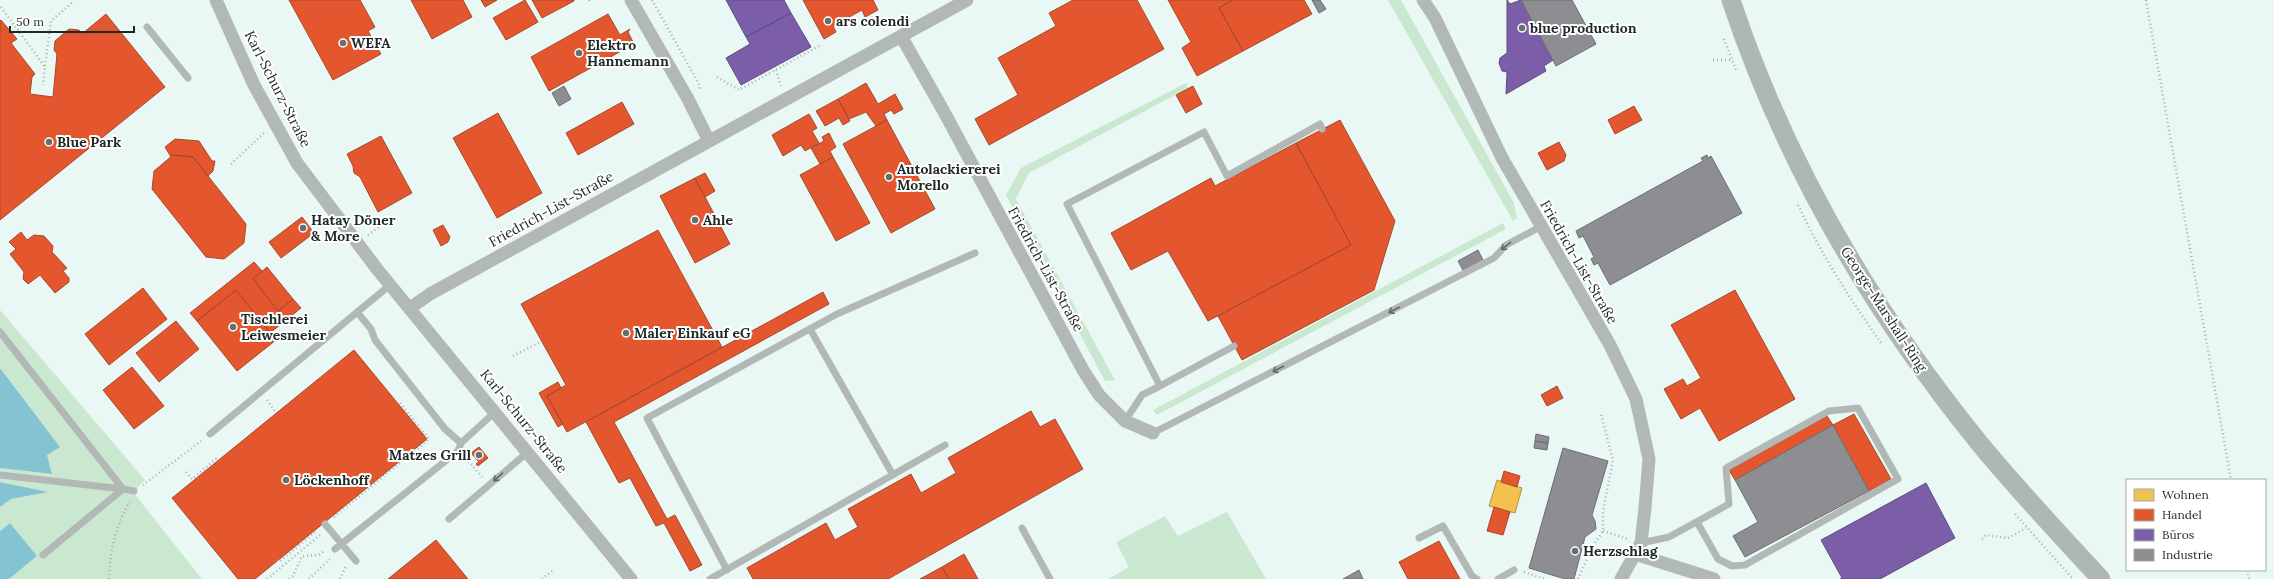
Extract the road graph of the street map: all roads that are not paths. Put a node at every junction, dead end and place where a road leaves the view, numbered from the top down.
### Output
1 (216, 0) edge
2 (631, 0) edge
3 (967, 0) edge
4 (1423, 0) edge
5 (1731, 0) edge
6 (147, 27) dead end
7 (901, 36) junction
8 (188, 78) dead end
9 (1322, 129) dead end
10 (709, 141) junction
11 (1540, 227) junction
12 (975, 253) dead end
13 (390, 285) junction
14 (410, 308) junction
15 (357, 312) junction
16 (810, 329) junction
17 (0, 332) edge
18 (1234, 346) dead end
19 (1160, 386) junction
20 (495, 412) junction
21 (1125, 421) junction
22 (1153, 433) joint
23 (210, 434) road end
24 (461, 443) junction
25 (945, 445) dead end
26 (528, 452) junction
27 (0, 475) edge
28 (893, 475) junction
29 (123, 489) junction
30 (135, 492) road end
31 (449, 519) dead end
32 (1697, 522) junction
33 (326, 524) road end
34 (1022, 528) dead end
35 (1419, 538) dead end
36 (342, 544) junction
37 (334, 547) road end
38 (1638, 548) junction
39 (43, 555) dead end
40 (356, 561) dead end
41 (727, 570) junction
42 (1514, 570) road end
43 (631, 579) edge
44 (710, 579) edge
45 (1050, 579) edge
46 (1477, 579) edge
47 (1498, 579) edge
48 (1621, 579) edge
49 (1714, 579) edge
50 (2101, 579) edge

1 - 13 street, Karl-Schurz-Straße
2 - 10 street
3 - 7 street, Friedrich-List-Straße
4 - 11 street, Friedrich-List-Straße
5 - 50 main road, George-Marshall-Ring
6 - 8 lane
7 - 10 street, Friedrich-List-Straße
7 - 21 street, Friedrich-List-Straße
9 - 19 lane
10 - 14 street, Friedrich-List-Straße
11 -> 22 lane
11 - 38 street, Friedrich-List-Straße
12 - 16 lane
13 - 14 street, Karl-Schurz-Straße
13 - 15 lane
14 - 20 street, Karl-Schurz-Straße
15 - 23 lane
15 - 24 lane
16 - 28 lane
16 - 41 lane
17 - 29 lane
18 - 19 lane
19 - 21 lane
20 - 24 lane
20 - 26 street, Karl-Schurz-Straße
21 - 22 street, Friedrich-List-Straße
24 - 36 lane
25 - 28 lane
26 -> 31 lane
26 - 43 street, Karl-Schurz-Straße
27 - 29 lane
28 - 41 lane
29 - 30 lane
29 - 39 lane
32 - 32 lane
32 - 38 lane
33 - 36 lane
34 - 45 lane
35 - 46 lane
36 - 37 lane
36 - 40 lane
38 - 48 street, Friedrich-List-Straße
38 - 49 street
41 - 44 lane
42 - 47 lane

